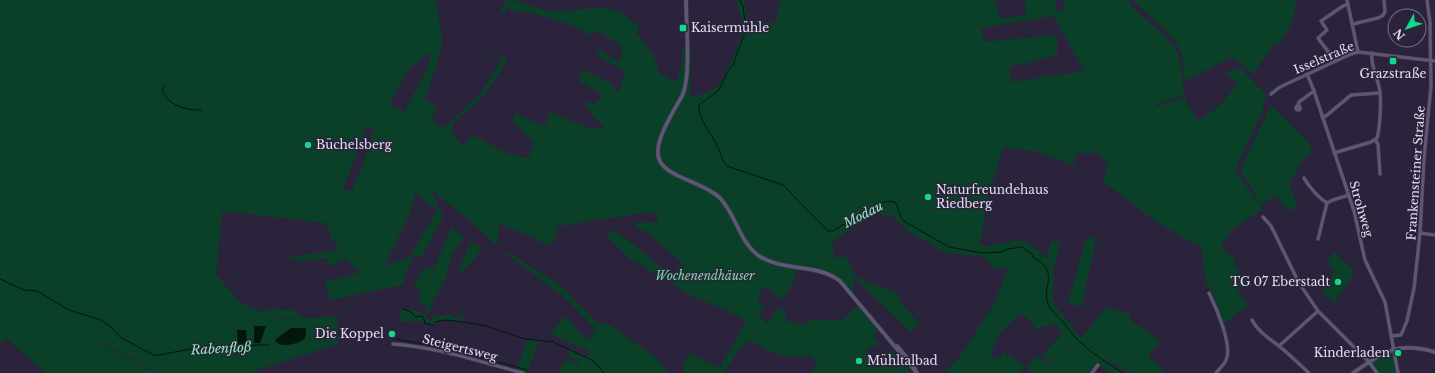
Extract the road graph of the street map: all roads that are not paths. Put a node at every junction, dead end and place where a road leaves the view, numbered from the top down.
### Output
1 (686, 0) edge
2 (1347, 0) edge
3 (1384, 0) edge
4 (1427, 0) edge
5 (1348, 4) junction
6 (1353, 24) junction
7 (1358, 52) junction
8 (1372, 53) junction
9 (1431, 60) junction
10 (1335, 61) junction
11 (1435, 61) edge
12 (1307, 74) junction
13 (1314, 91) junction
14 (1380, 92) junction
15 (1271, 94) dead end
16 (1298, 105) dead end
17 (1322, 117) junction
18 (1375, 140) junction
19 (1334, 153) junction
20 (1380, 174) dead end
21 (1304, 178) dead end
22 (1348, 195) junction
23 (1327, 203) junction
24 (1264, 216) dead end
25 (1420, 233) junction
26 (1435, 235) edge
27 (1318, 238) dead end
28 (1209, 293) dead end
29 (1318, 311) junction
30 (1252, 320) dead end
31 (1392, 336) junction
32 (393, 344) dead end
33 (1279, 346) junction
34 (1394, 349) junction
35 (1435, 352) edge
36 (1369, 362) junction
37 (1098, 366) dead end
38 (523, 373) edge
39 (917, 373) edge
40 (1092, 373) edge
41 (1216, 373) edge
42 (1309, 373) edge
43 (1353, 373) edge
44 (1377, 373) edge
45 (1398, 373) edge

1 - 39 street
2 - 5 street
3 - 6 street
4 - 9 street, Frankensteiner Straße
5 - 6 street
5 - 10 street
6 - 7 street
7 - 8 street, Isselstraße
7 - 10 street, Isselstraße
8 - 9 street, Isselstraße
8 - 14 street
9 - 11 street, Isselstraße
9 - 25 street, Frankensteiner Straße
10 - 12 street, Isselstraße
12 - 13 street, Strohweg
12 - 15 street, Isselstraße
13 - 16 street
13 - 17 street, Strohweg
14 - 17 street
14 - 18 street
17 - 19 street, Strohweg
18 - 19 street
18 - 20 street
19 - 22 street, Strohweg
21 - 23 street
22 - 23 street
22 - 31 street, Strohweg
23 - 27 street
24 - 29 street
25 - 26 street
25 - 31 street, Frankensteiner Straße
28 - 41 street
29 - 33 street
29 - 36 street
30 - 33 street
31 - 34 street, Strohweg
32 - 38 street, Steigertsweg
33 - 42 street
34 - 35 street
34 - 36 street
34 - 45 street
36 - 43 street
36 - 44 street
37 - 40 street

